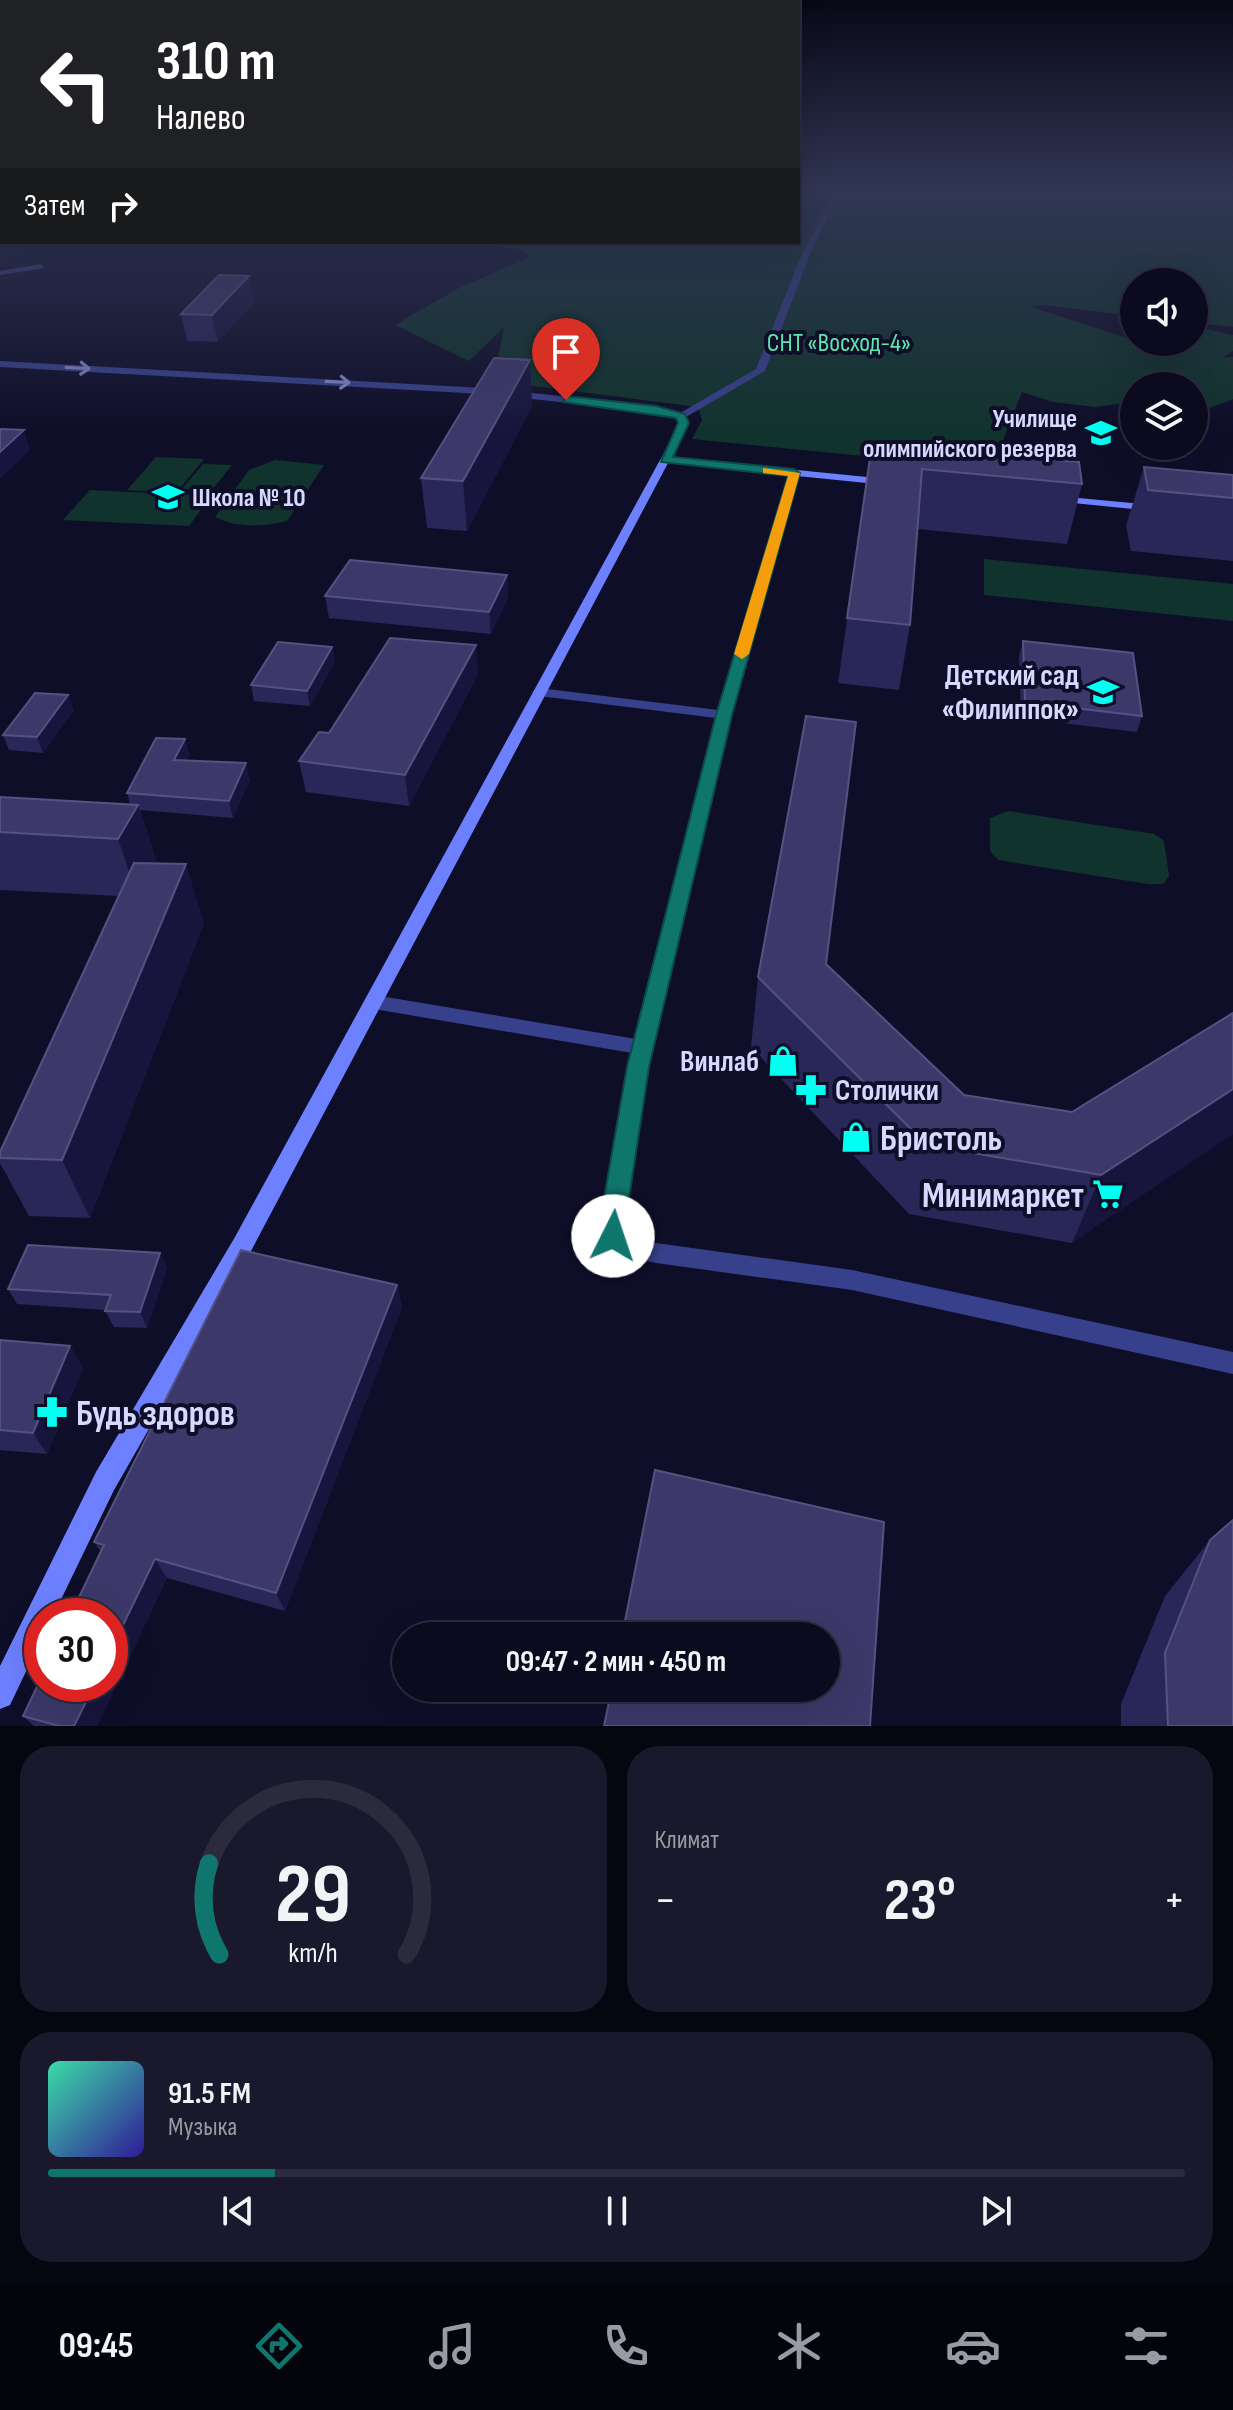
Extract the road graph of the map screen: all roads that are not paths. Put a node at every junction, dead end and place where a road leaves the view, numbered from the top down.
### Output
1 (799, 271) edge
2 (0, 364) edge
3 (681, 416) junction
4 (665, 460) junction
5 (794, 473) junction
6 (904, 484) edge
7 (1045, 498) edge
8 (1172, 509) edge
9 (539, 692) junction
10 (724, 715) junction
11 (374, 1002) junction
12 (644, 1048) junction
13 (1233, 1363) edge
14 (0, 1695) edge

1 - 3 street
2 -> 3 street
3 - 4 street
4 - 5 street
4 - 9 street
5 - 6 street
5 - 10 street
7 - 8 street
9 - 10 street
9 - 11 street
10 - 12 street
11 - 12 street
11 - 14 street
12 - 13 street

